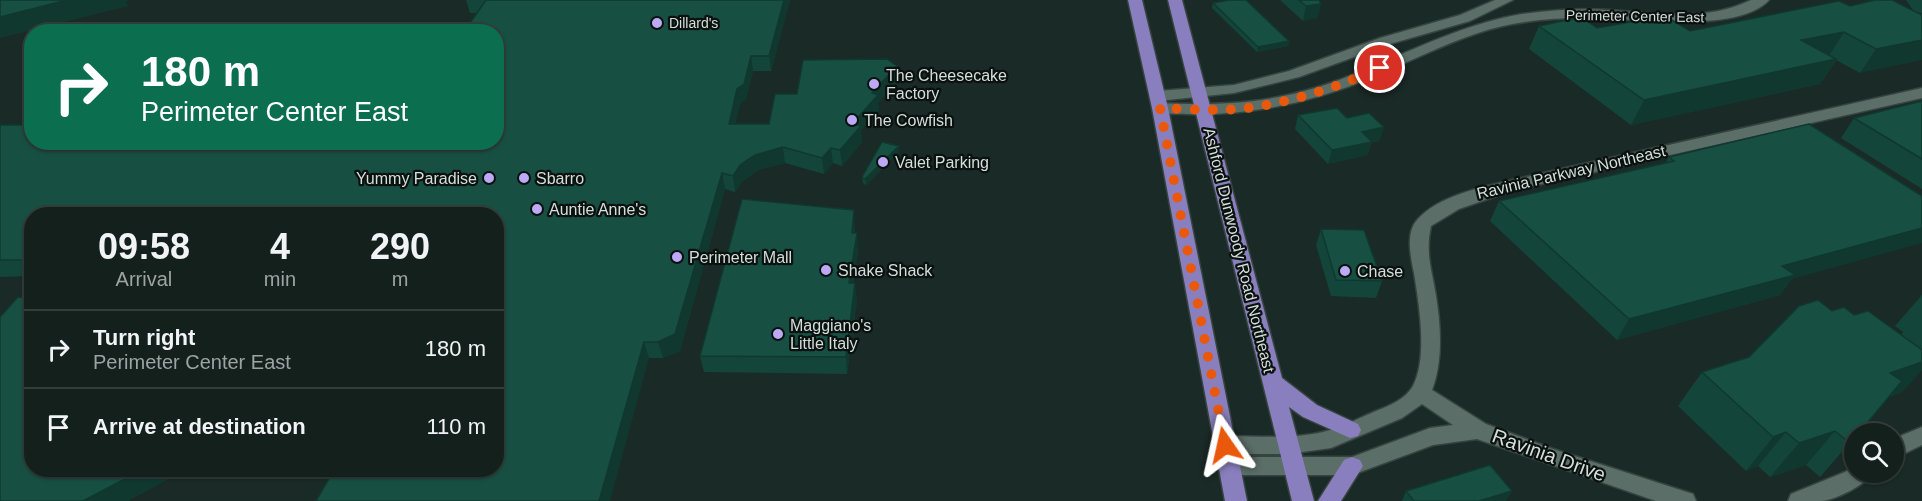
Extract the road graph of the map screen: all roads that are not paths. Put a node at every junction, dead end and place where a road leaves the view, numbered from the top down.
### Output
1 (1135, 0) edge
2 (1176, 0) edge
3 (1506, 0) edge
4 (1762, 0) edge
5 (1433, 27) junction
6 (1470, 30) junction
7 (1427, 46) junction
8 (1922, 93) edge
9 (1202, 101) junction
10 (1159, 102) junction
11 (1272, 382) junction
12 (1420, 393) junction
13 (1350, 430) junction
14 (1478, 430) junction
15 (1922, 436) edge
16 (1904, 442) edge
17 (1227, 455) junction
18 (1291, 455) junction
19 (1352, 466) junction
20 (1844, 483) edge
21 (1236, 501) edge
22 (1303, 501) edge
23 (1329, 501) edge
24 (1685, 501) edge
25 (1799, 501) edge

1 - 10 main road
2 - 9 main road, Ashford Dunwoody Road Northeast
3 - 5 street, Perimeter Center East
4 - 6 street, Perimeter Center East
5 - 6 street
5 - 7 street
5 - 9 street, Perimeter Center East
6 - 7 street, Perimeter Center East
7 - 9 street, Perimeter Center East
8 - 12 street, Ravinia Parkway Northeast
9 - 10 street, Perimeter Center East
9 - 11 main road, Ashford Dunwoody Road Northeast
10 - 17 main road
11 - 13 main road
11 - 18 main road, Ashford Dunwoody Road Northeast
12 - 13 street
12 - 14 street, Ravinia Drive
13 - 18 street
14 - 19 street
14 - 24 street, Ravinia Drive
15 - 16 street
17 - 18 street
17 - 21 main road
18 - 19 street
18 - 22 main road, Ashford Dunwoody Road Northeast
19 - 23 main road
20 - 25 street

